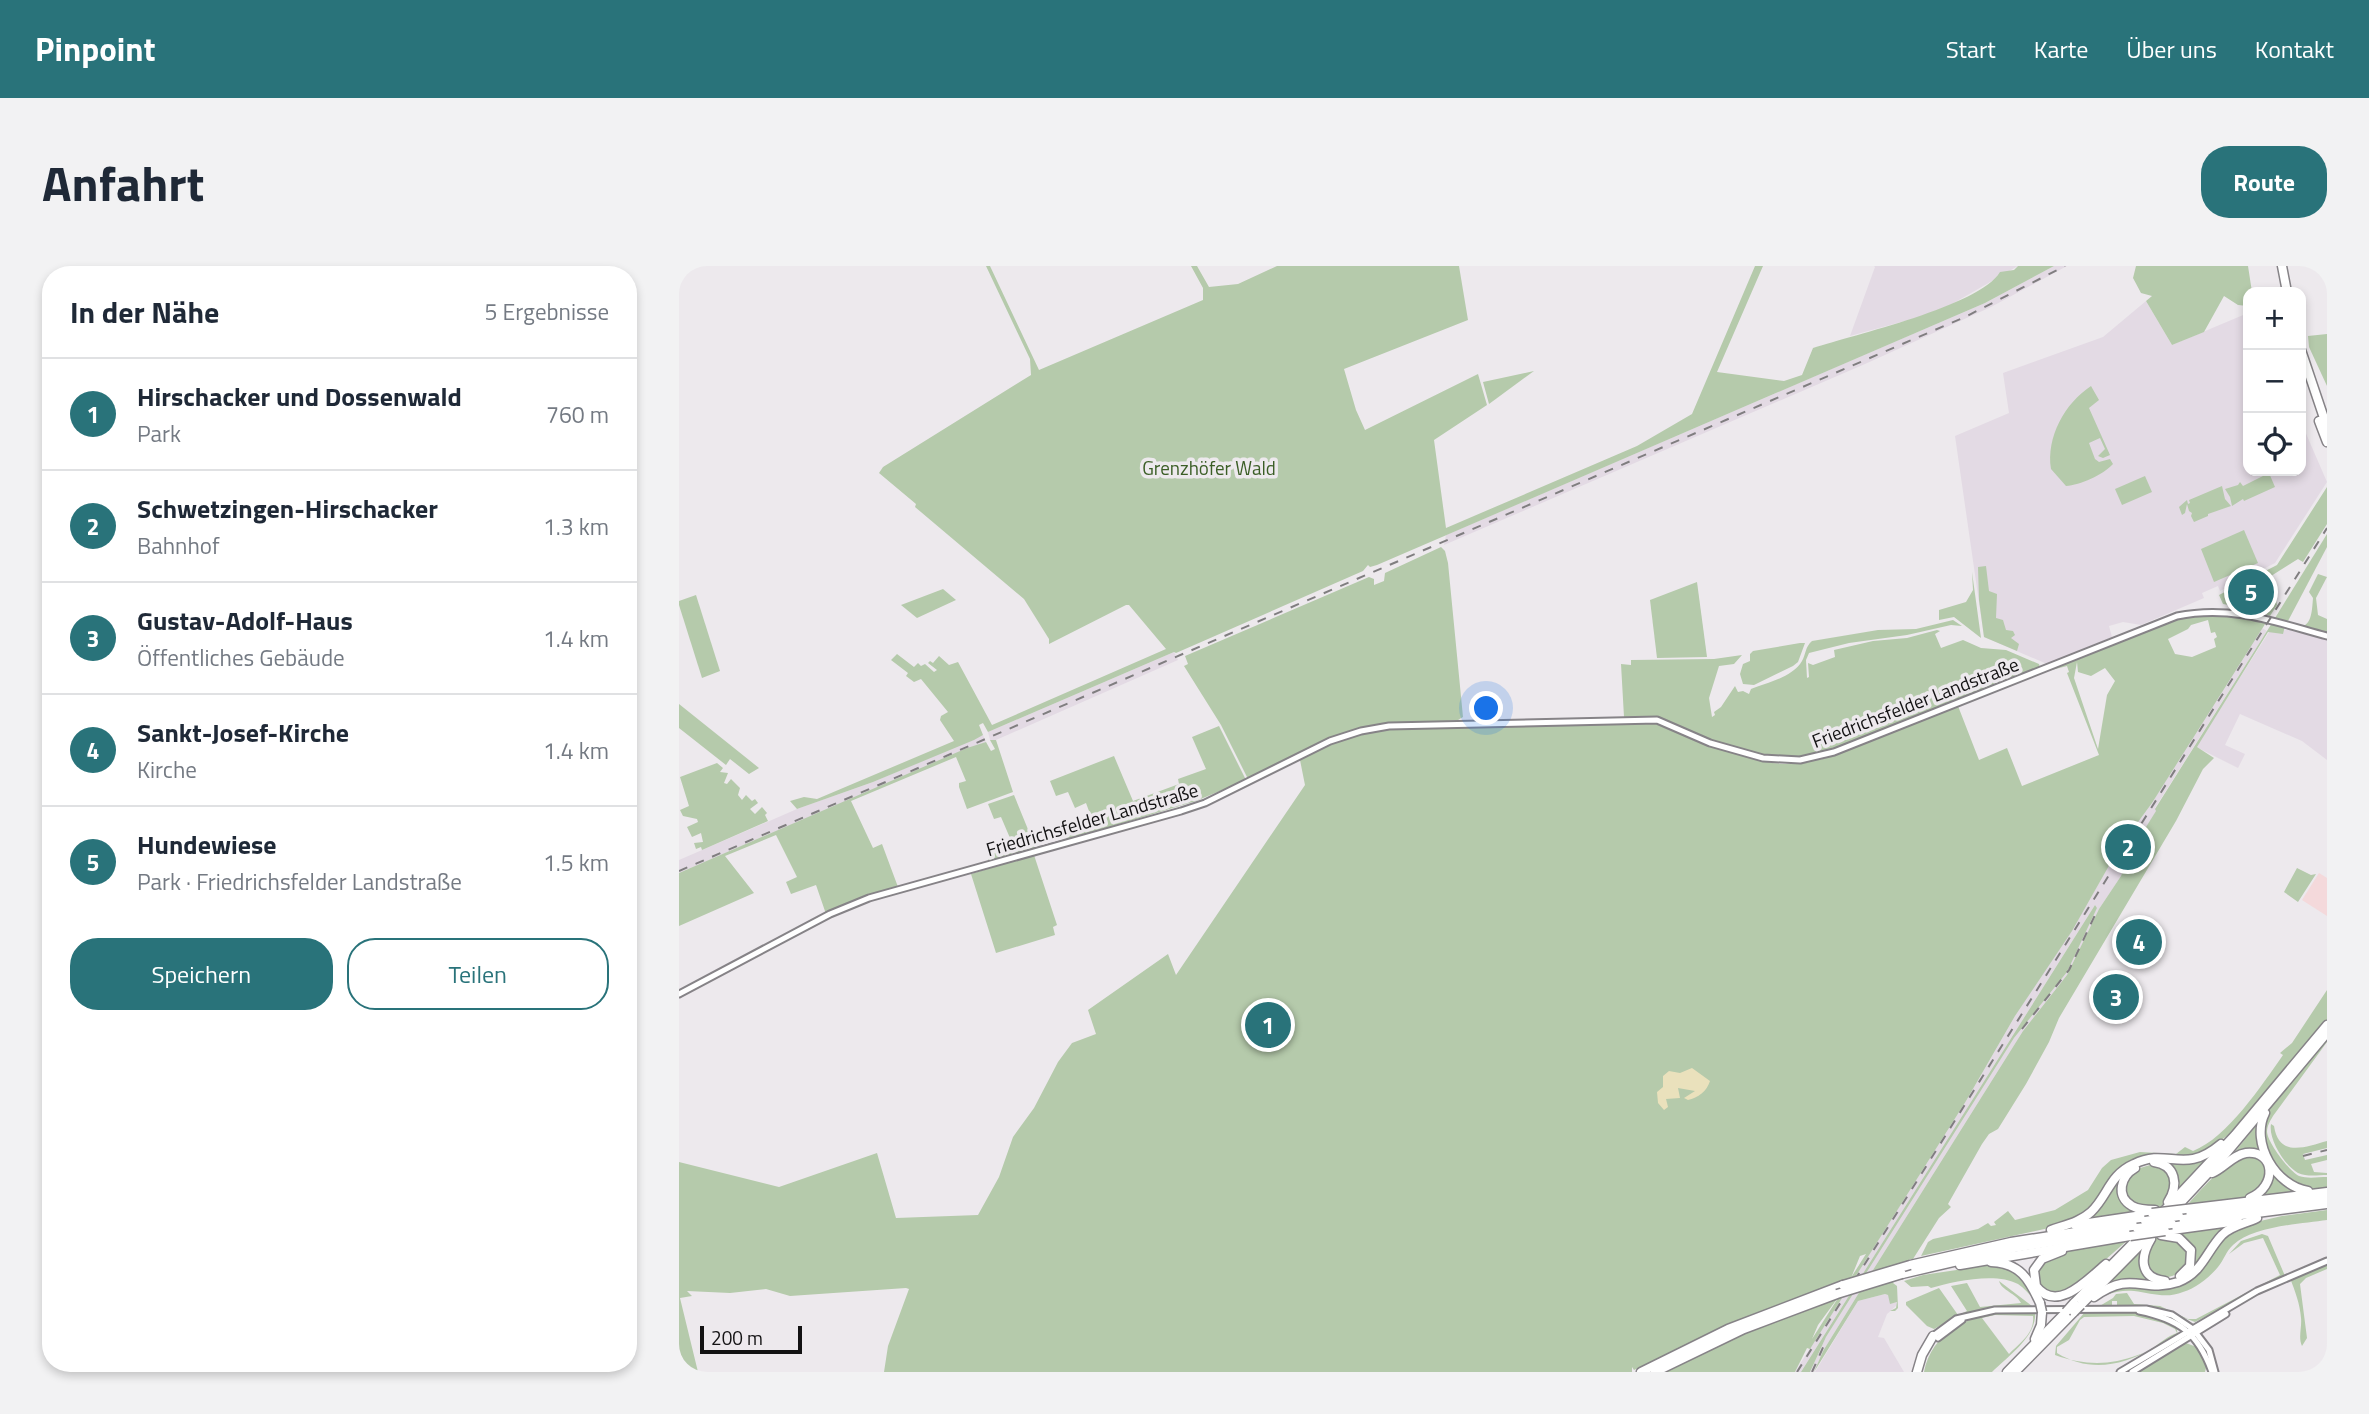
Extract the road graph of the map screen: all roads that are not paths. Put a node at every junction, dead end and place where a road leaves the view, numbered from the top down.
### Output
1 (2276, 266) edge
2 (2282, 266) edge
3 (2280, 287) edge
4 (2286, 287) edge
5 (2301, 350) edge
6 (2306, 382) edge
7 (2327, 427) edge
8 (2327, 442) edge
9 (2327, 636) edge
10 (679, 994) edge
11 (2327, 1025) edge
12 (2327, 1033) edge
13 (2268, 1104) junction
14 (2235, 1135) junction
15 (2206, 1176) junction
16 (2325, 1194) edge
17 (2237, 1203) junction
18 (2327, 1204) edge
19 (2301, 1208) junction
20 (2257, 1218) junction
21 (2157, 1224) junction
22 (2051, 1230) junction
23 (2011, 1242) junction
24 (2084, 1242) junction
25 (2118, 1258) junction
26 (1982, 1261) junction
27 (2327, 1261) edge
28 (1910, 1271) junction
29 (2077, 1307) junction
30 (2183, 1324) junction
31 (2205, 1324) junction
32 (2192, 1332) junction
33 (1935, 1337) joint
34 (2180, 1340) junction
35 (2201, 1343) junction
36 (2027, 1352) junction
37 (2215, 1370) edge
38 (1643, 1371) edge
39 (1655, 1372) edge
40 (1919, 1372) edge
41 (2007, 1372) edge
42 (2015, 1372) edge
43 (2120, 1372) edge
44 (2132, 1372) edge

1 - 3 highway
2 - 4 highway
5 - 7 highway
6 - 8 highway
9 - 10 main road, Friedrichsfelder Landstraße
11 - 14 highway
12 - 13 highway
13 - 15 highway
13 - 16 highway
14 - 21 highway
14 - 22 highway
15 - 17 highway
15 - 21 highway
16 - 17 highway
16 - 23 highway, bridge
17 - 21 highway, bridge
18 - 19 highway
19 - 20 highway
19 - 28 highway, bridge
20 - 21 highway
20 - 29 highway
21 - 21 highway
21 - 21 highway
21 - 22 highway
21 - 24 highway, bridge
21 - 25 highway
21 - 29 highway
22 - 23 highway
23 - 28 highway
24 - 25 highway
24 - 26 highway
25 - 29 highway
26 - 28 highway
26 - 36 highway
27 - 31 main road
28 - 38 highway, bridge
28 - 39 highway, bridge
29 - 36 highway
29 - 42 highway
30 - 31 main road
30 - 32 main road
30 - 33 main road
30 - 34 main road
31 - 32 main road
31 - 35 main road
32 - 34 main road
32 - 35 main road
33 - 40 highway
34 - 35 main road
34 - 43 main road
34 - 44 main road
35 - 37 main road
36 - 41 highway

